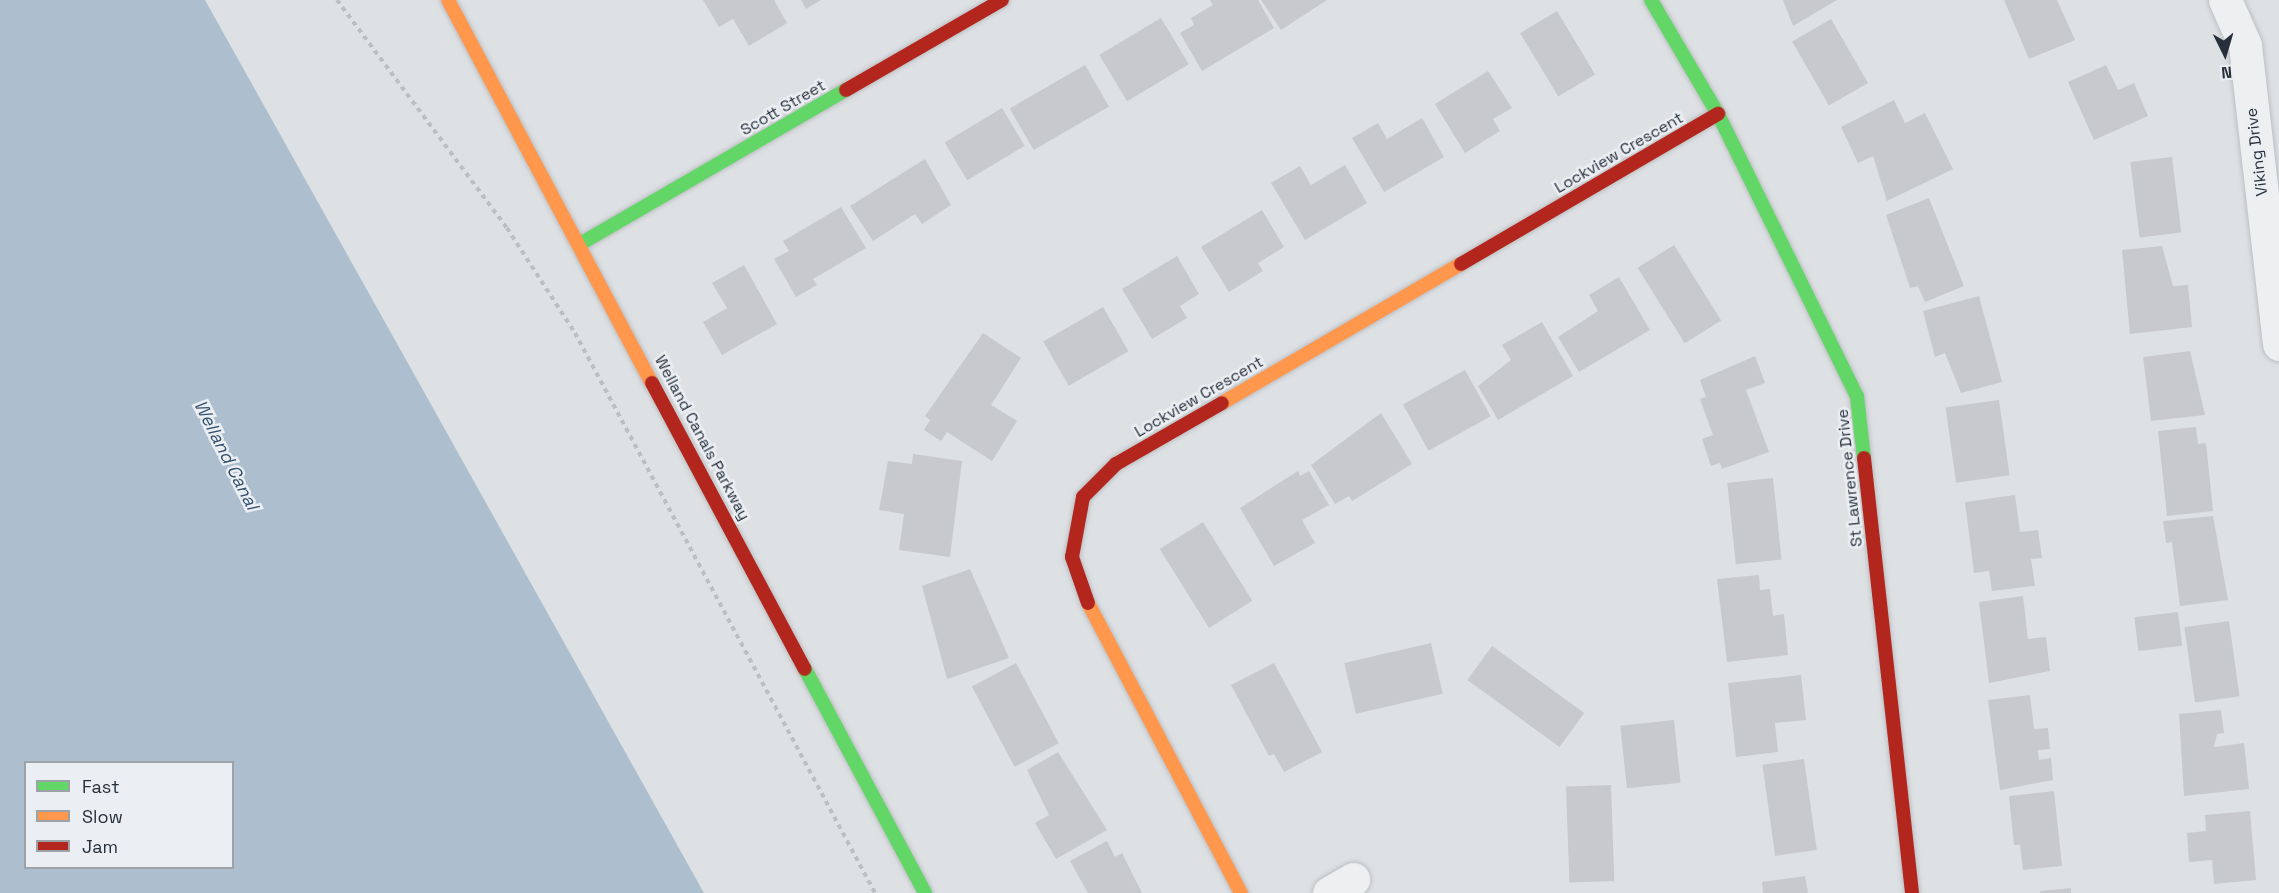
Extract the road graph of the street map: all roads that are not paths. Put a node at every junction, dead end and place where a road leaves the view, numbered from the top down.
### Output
1 (447, 0) edge
2 (1002, 0) edge
3 (1652, 0) edge
4 (2224, 0) edge
5 (1718, 114) junction
6 (580, 244) junction
7 (2279, 344) edge
8 (925, 893) edge
9 (1241, 893) edge
10 (1912, 893) edge

1 - 6 street, Welland Canals Parkway
2 - 6 street, Scott Street
3 - 5 street, St Lawrence Drive
4 - 7 street, Viking Drive
5 - 9 street, Lockview Crescent
5 - 10 street, St Lawrence Drive
6 - 8 street, Welland Canals Parkway

